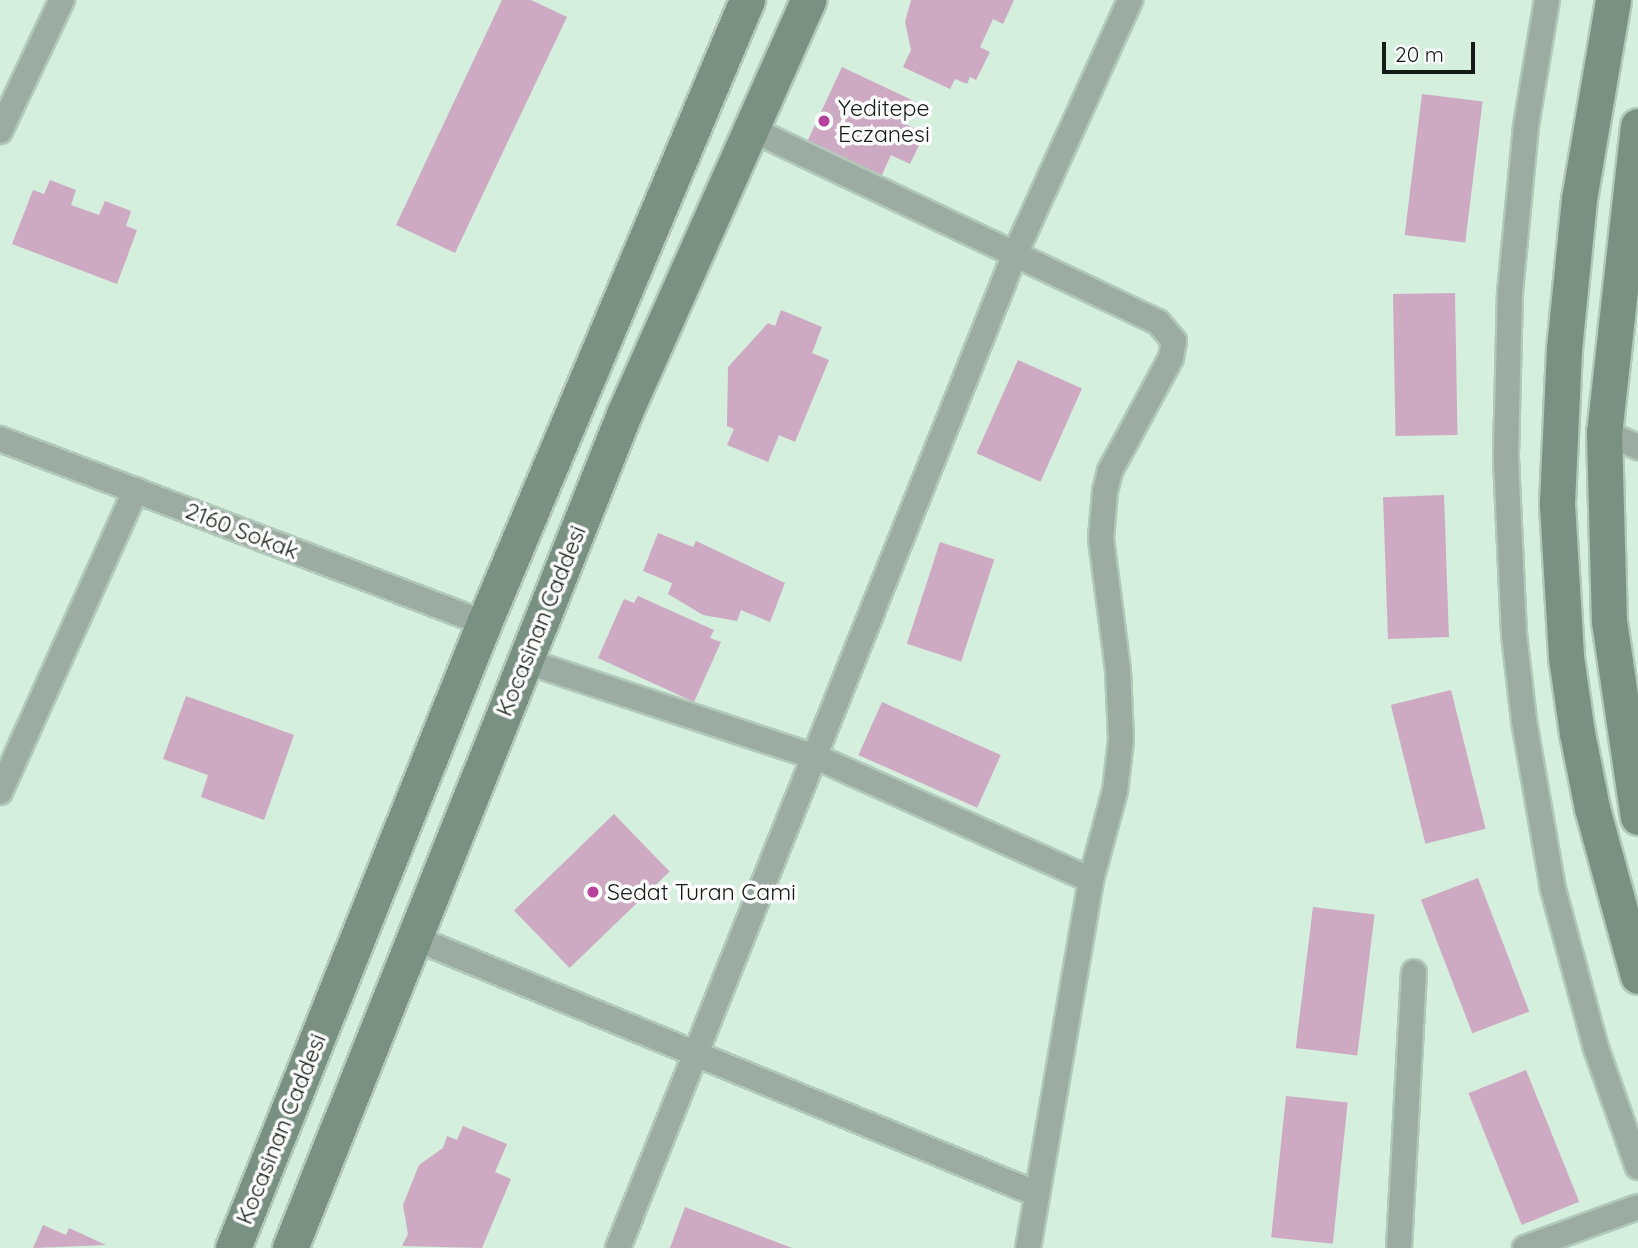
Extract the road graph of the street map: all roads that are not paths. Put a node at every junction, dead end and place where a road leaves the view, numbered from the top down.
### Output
1 (62, 0) edge
2 (747, 0) edge
3 (808, 0) edge
4 (1130, 0) edge
5 (1548, 0) edge
6 (1612, 0) edge
7 (3, 119) edge
8 (1638, 126) edge
9 (751, 129) junction
10 (1015, 254) junction
11 (1604, 432) junction
12 (0, 439) edge
13 (1638, 447) edge
14 (136, 490) junction
15 (484, 623) junction
16 (525, 661) junction
17 (816, 757) junction
18 (0, 792) edge
19 (1638, 817) edge
20 (1091, 880) junction
21 (414, 938) junction
22 (1414, 972) dead end
23 (1638, 976) edge
24 (696, 1058) junction
25 (1638, 1167) edge
26 (1037, 1194) junction
27 (1638, 1208) edge
28 (233, 1248) edge
29 (289, 1248) edge
30 (618, 1248) edge
31 (1028, 1248) edge
32 (1399, 1248) edge
33 (1525, 1248) edge

1 - 7 street
2 - 15 main road, Kocasinan Caddesi
3 - 9 main road, Kocasinan Caddesi
4 - 10 street
5 - 25 street
6 - 23 main road
8 - 11 main road
9 - 10 street
9 - 16 main road, Kocasinan Caddesi
10 - 17 street
10 - 20 street
11 - 13 street
11 - 19 main road
12 - 14 street, 2160 Sokak
14 - 15 street, 2160 Sokak
14 - 18 street
15 - 28 main road, Kocasinan Caddesi
16 - 17 street
16 - 21 main road, Kocasinan Caddesi
17 - 20 street
17 - 24 street
20 - 26 street
21 - 24 street
21 - 29 main road, Kocasinan Caddesi
22 - 32 street
24 - 26 street
24 - 30 street
26 - 31 street
27 - 33 street

